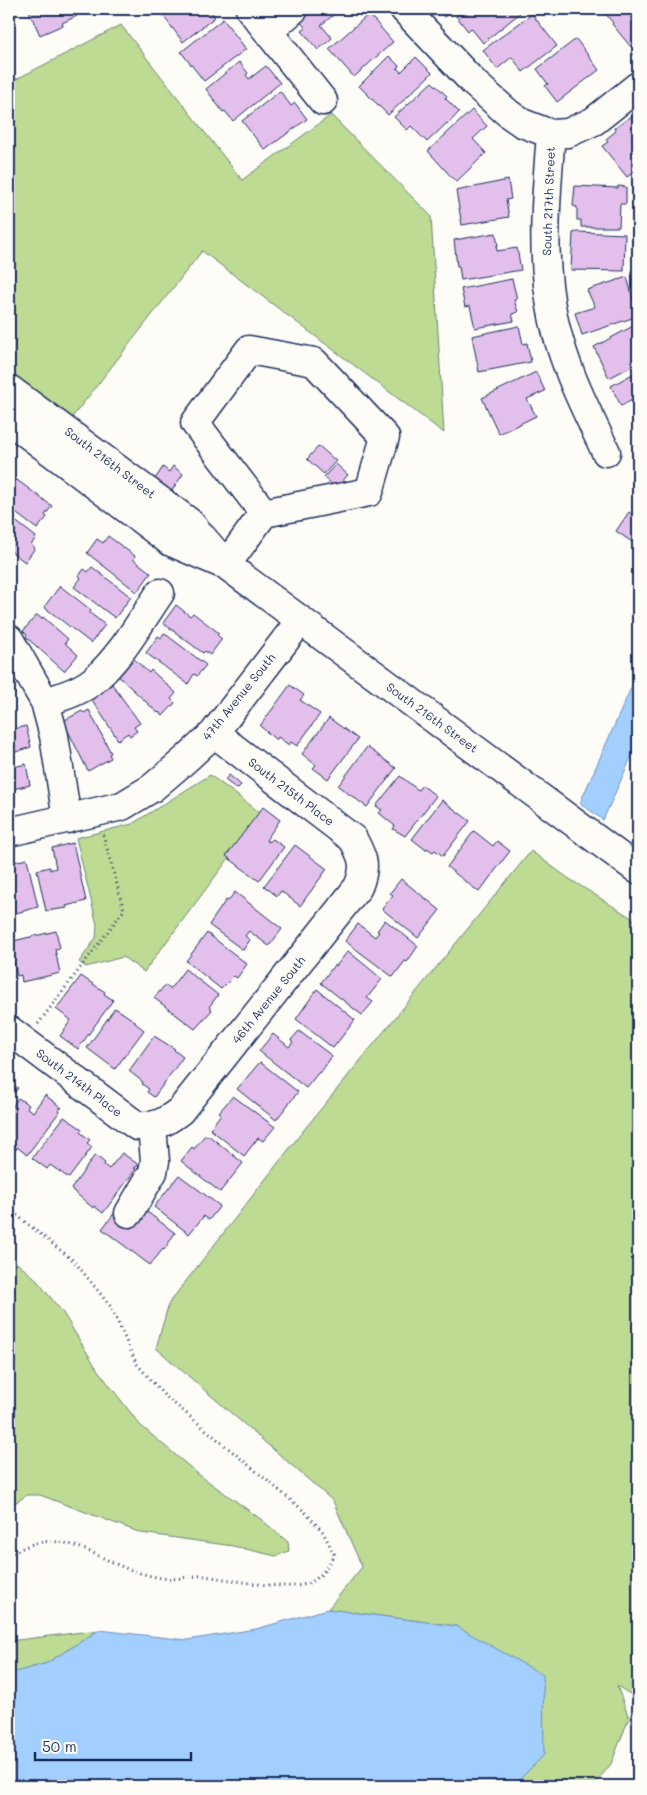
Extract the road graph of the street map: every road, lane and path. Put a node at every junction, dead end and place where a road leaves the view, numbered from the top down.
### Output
1 (250, 9) edge
2 (294, 9) edge
3 (404, 9) edge
4 (268, 32) junction
5 (637, 89) edge
6 (323, 101) dead end
7 (551, 134) junction
8 (9, 389) edge
9 (9, 420) edge
10 (606, 452) dead end
11 (264, 513) junction
12 (226, 565) junction
13 (160, 593) dead end
14 (300, 621) junction
15 (9, 639) edge
16 (45, 702) junction
17 (214, 733) junction
18 (97, 812) junction
19 (67, 819) junction
20 (9, 832) edge
21 (363, 857) joint
22 (638, 870) edge
23 (36, 1026) dead end
24 (9, 1030) edge
25 (152, 1127) junction
26 (9, 1209) edge
27 (129, 1212) dead end
28 (9, 1556) edge

1 - 4 street
2 - 4 street
3 - 7 street, South 217th Street
4 - 6 street
5 - 7 street
7 - 10 street, South 217th Street
8 - 12 street, South 216th Street
9 - 12 street, South 216th Street
11 - 11 street
11 - 12 street
12 - 14 street, South 216th Street
13 - 16 street
14 - 17 street, 47th Avenue South
14 - 22 street, South 216th Street
15 - 16 street
16 - 19 street
17 - 18 street, 47th Avenue South
17 - 21 street, South 215th Place
18 - 19 street, 47th Avenue South
18 - 23 path
19 - 20 street, 47th Avenue South
21 - 25 street, 46th Avenue South
24 - 25 street, South 214th Place
25 - 27 street
26 - 28 path

